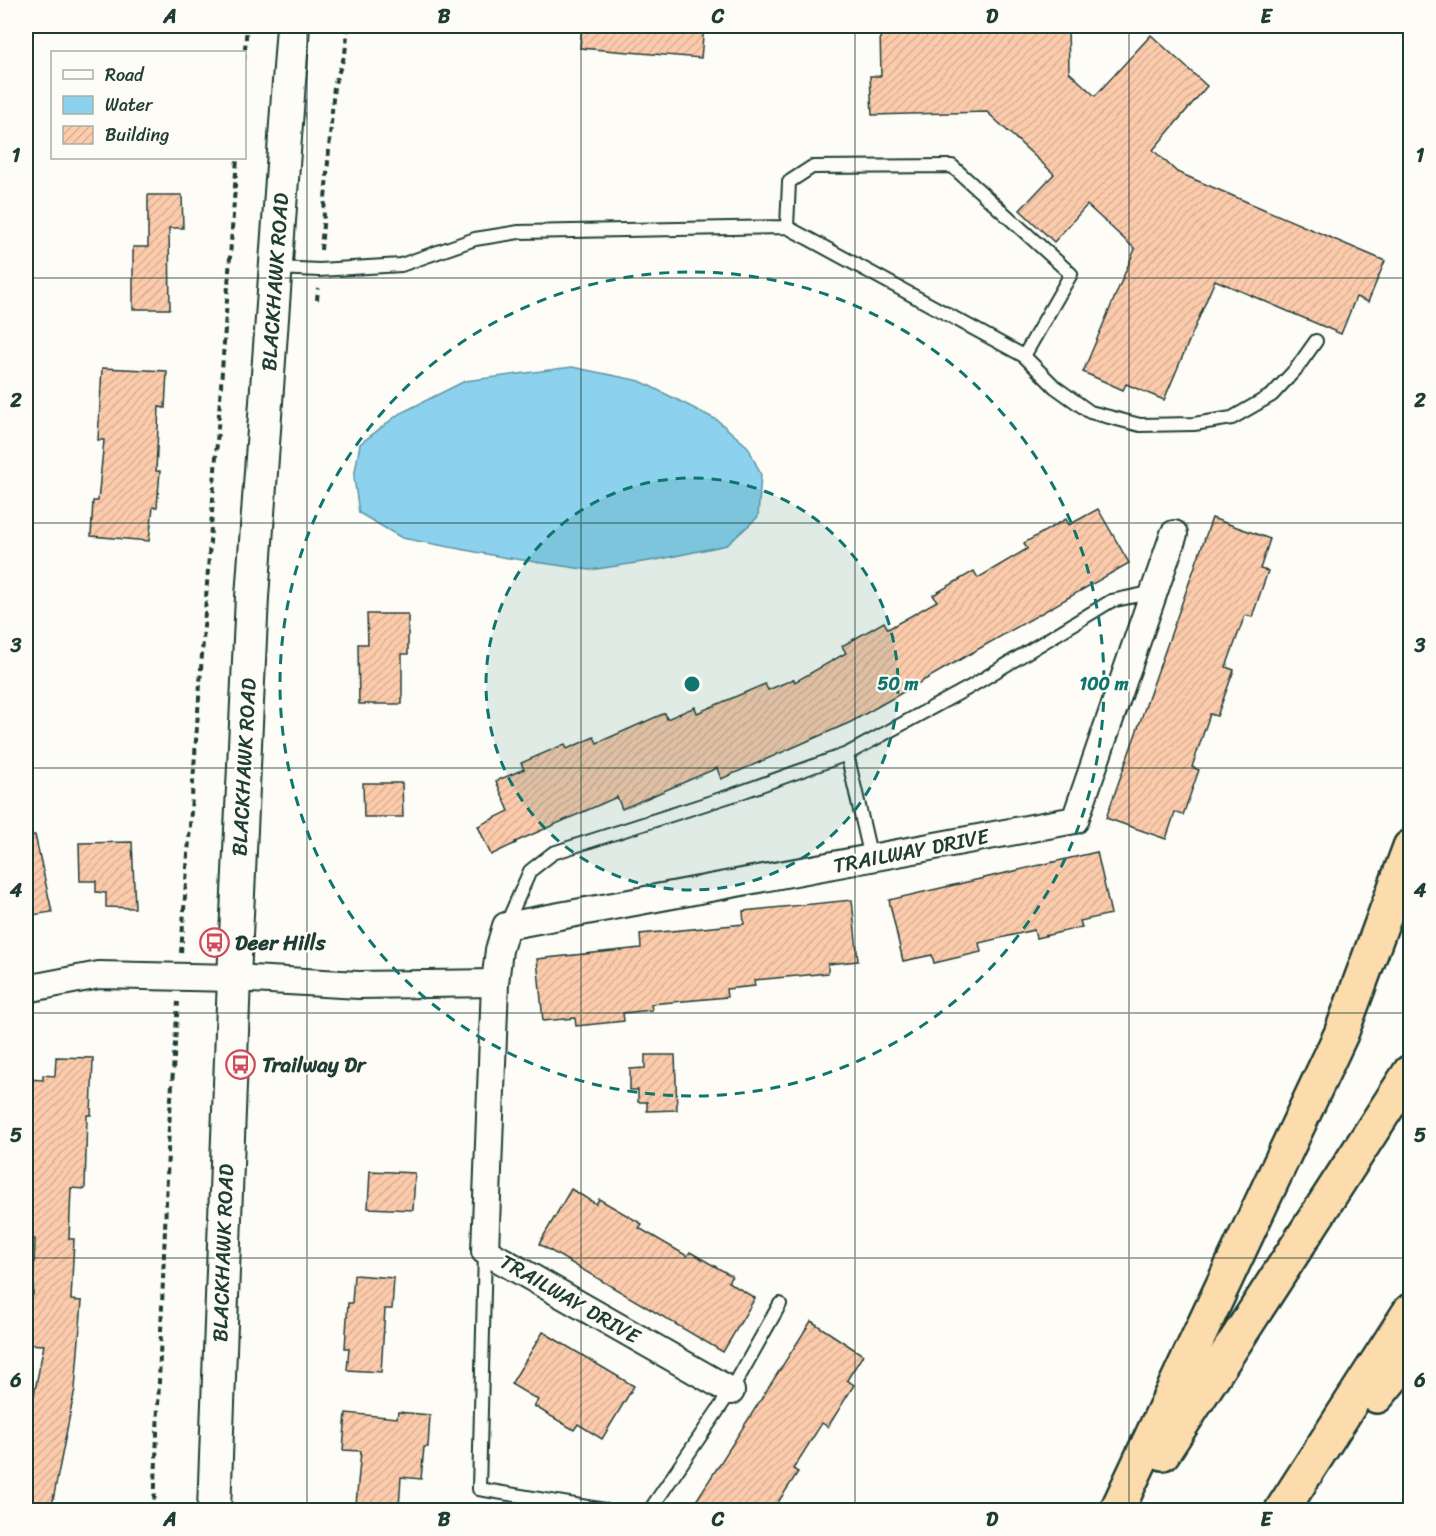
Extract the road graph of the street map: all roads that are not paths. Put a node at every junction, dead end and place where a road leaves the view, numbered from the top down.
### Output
1 (293, 26) edge
2 (787, 227) junction
3 (276, 268) junction
4 (1316, 341) dead end
5 (1024, 356) junction
6 (1174, 534) dead end
7 (1154, 592) junction
8 (847, 754) junction
9 (1410, 847) edge
10 (871, 858) junction
11 (506, 926) junction
12 (234, 978) junction
13 (495, 983) junction
14 (26, 989) edge
15 (1410, 1072) edge
16 (486, 1251) junction
17 (780, 1304) dead end
18 (1410, 1311) edge
19 (1410, 1356) edge
20 (731, 1391) junction
21 (1285, 1507) edge
22 (214, 1510) edge
23 (605, 1510) edge
24 (650, 1510) edge
25 (1117, 1510) edge
26 (1126, 1510) edge

1 - 3 street, BLACKHAWK ROAD
2 - 3 lane
2 - 5 lane
2 - 5 lane
3 - 12 street, BLACKHAWK ROAD
4 - 5 lane
6 - 7 street, TRAILWAY DRIVE
7 - 8 lane
7 - 10 street, TRAILWAY DRIVE
8 - 10 lane
8 - 11 lane
9 - 25 highway
10 - 11 street, TRAILWAY DRIVE
11 - 13 street, TRAILWAY DRIVE
12 - 13 street
12 - 14 street
12 - 22 street, BLACKHAWK ROAD
13 - 16 street, TRAILWAY DRIVE
15 - 26 highway
16 - 20 street, TRAILWAY DRIVE
16 - 23 lane
17 - 20 lane
18 - 21 highway
19 - 21 highway
20 - 24 lane

